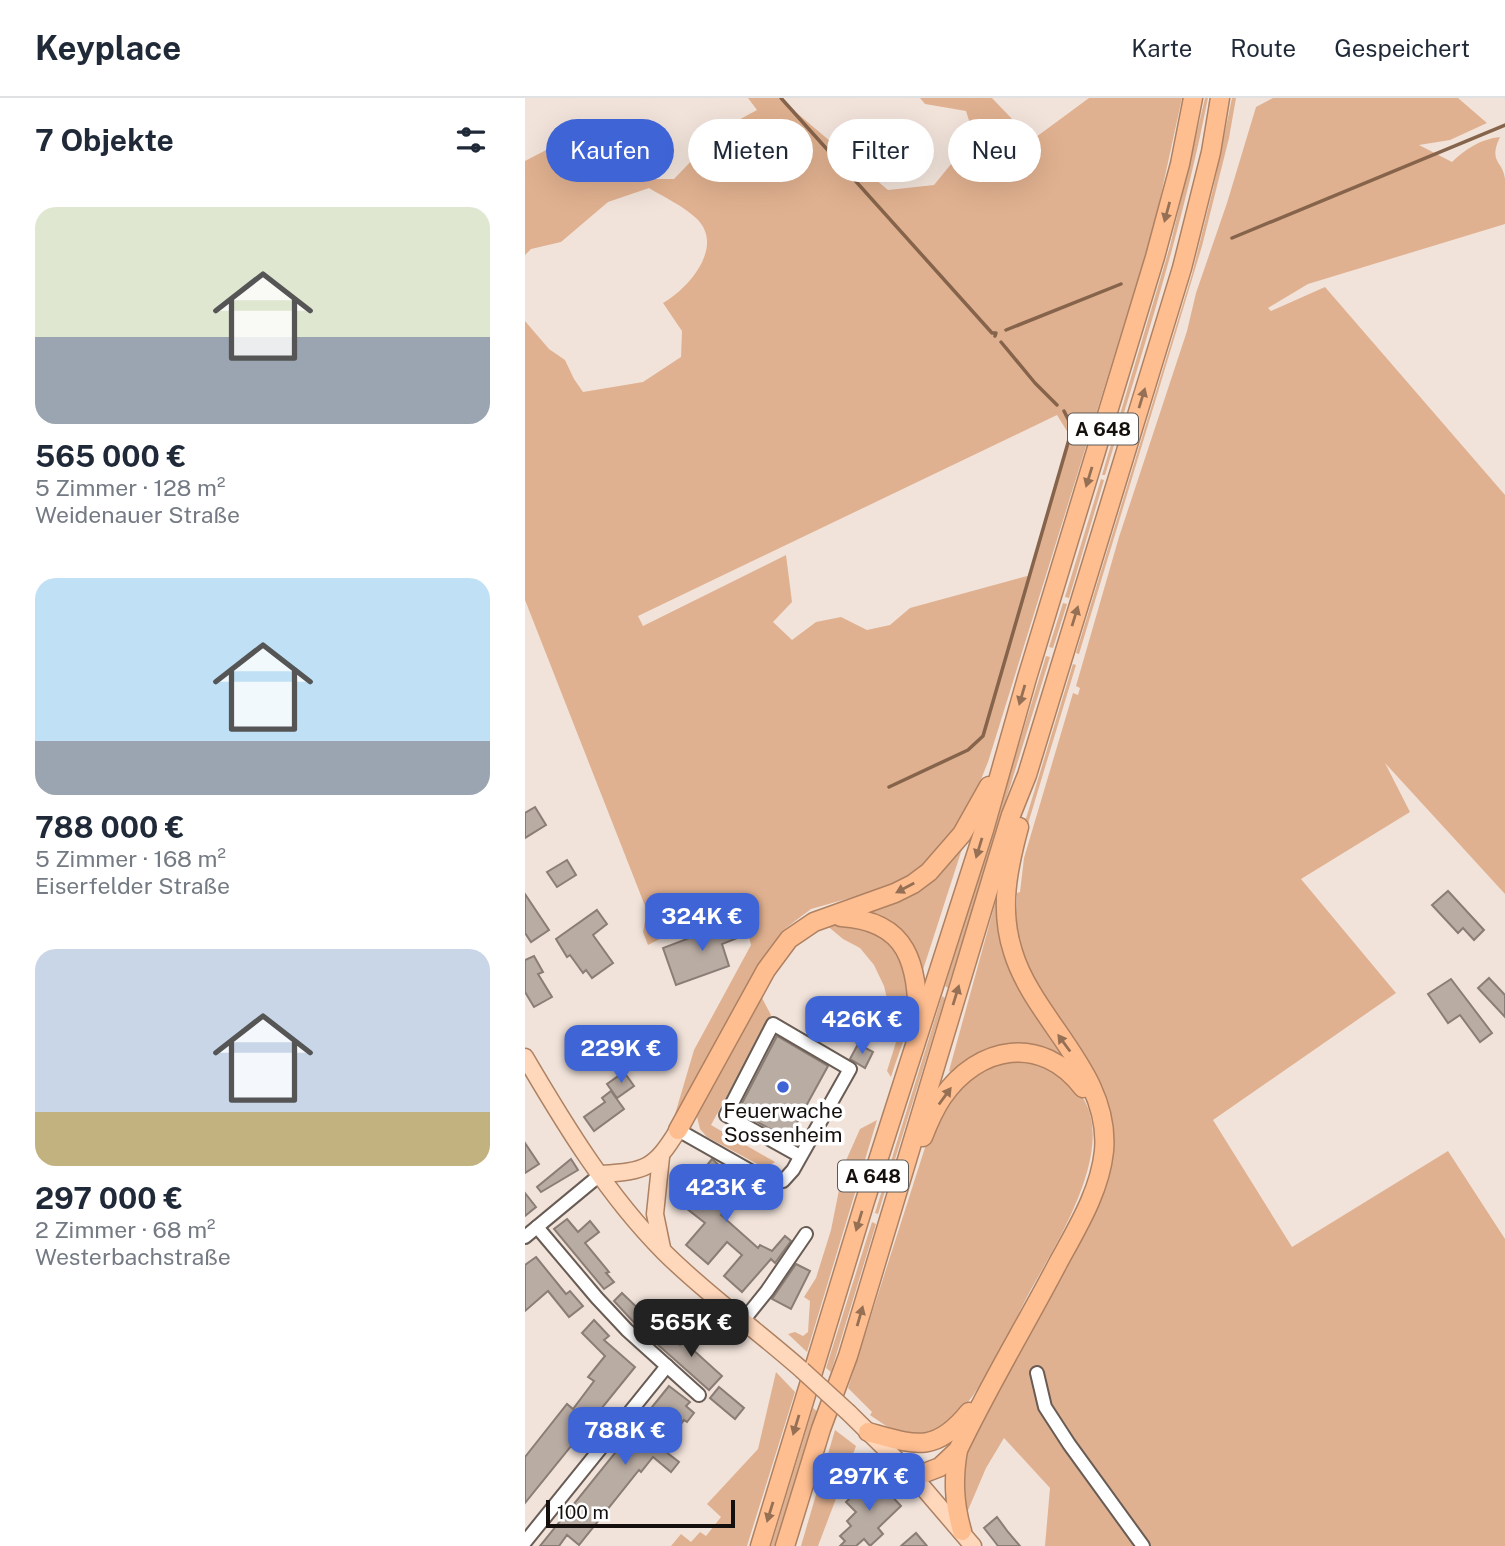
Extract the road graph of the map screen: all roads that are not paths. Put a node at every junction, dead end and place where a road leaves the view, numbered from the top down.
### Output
1 (1193, 98) edge
2 (1220, 98) edge
3 (1004, 758) junction
4 (1027, 775) junction
5 (834, 916) junction
6 (918, 1040) junction
7 (525, 1057) edge
8 (678, 1130) junction
9 (800, 1156) junction
10 (661, 1157) junction
11 (601, 1174) junction
12 (901, 1177) junction
13 (537, 1227) junction
14 (806, 1234) dead end
15 (525, 1237) edge
16 (663, 1251) junction
17 (742, 1322) junction
18 (667, 1366) junction
19 (1037, 1373) dead end
20 (699, 1395) dead end
21 (868, 1432) junction
22 (942, 1438) junction
23 (958, 1450) junction
24 (914, 1477) junction
25 (962, 1531) junction
26 (526, 1544) edge
27 (760, 1546) edge
28 (785, 1546) edge
29 (973, 1546) edge
30 (1143, 1546) edge

1 -> 3 highway, A 648
4 -> 2 highway, A 648
3 -> 5 highway
3 -> 6 highway, A 648
12 -> 4 highway, A 648
23 -> 4 highway
5 - 6 highway
5 - 8 highway
6 -> 27 highway, A 648
7 - 11 main road
8 - 9 street
8 - 10 main road
9 - 9 street
10 - 11 main road
10 - 16 main road
11 - 13 street
11 - 16 main road
12 -> 22 highway
28 -> 12 highway, A 648
13 - 15 street
13 - 18 street
14 - 17 street
16 - 17 main road
17 - 21 main road, bridge
18 - 20 street
18 - 26 street
19 - 30 street
21 - 22 highway
21 - 24 main road
22 - 24 highway
23 - 24 highway
23 - 25 highway
24 - 25 main road
25 - 29 main road

